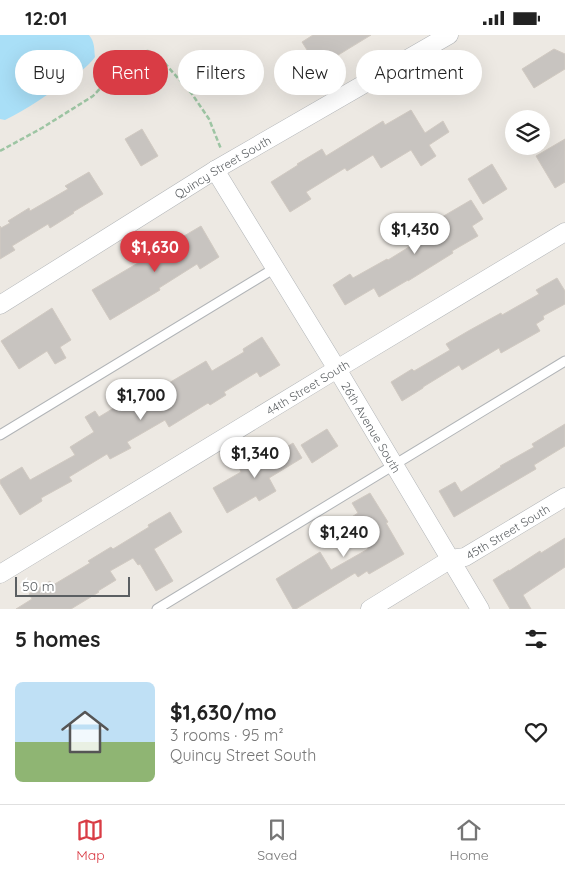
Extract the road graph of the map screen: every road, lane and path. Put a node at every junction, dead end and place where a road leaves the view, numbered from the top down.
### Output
1 (449, 35) edge
2 (0, 151) edge
3 (215, 170) junction
4 (565, 232) edge
5 (274, 268) junction
6 (0, 305) edge
7 (565, 361) edge
8 (337, 369) junction
9 (0, 435) edge
10 (394, 465) junction
11 (565, 497) edge
12 (451, 559) junction
13 (0, 574) edge
14 (157, 609) edge
15 (370, 609) edge
16 (480, 609) edge

1 - 3 street, Quincy Street South
2 - 3 path
3 - 5 street, 26th Avenue South
3 - 6 street, Quincy Street South
4 - 8 street, 44th Street South
5 - 8 street, 26th Avenue South
5 - 9 lane
7 - 10 lane
8 - 10 street, 26th Avenue South
8 - 13 street, 44th Street South
10 - 12 street, 26th Avenue South
10 - 14 lane
11 - 12 street, 45th Street South
12 - 15 street, 45th Street South
12 - 16 street, 26th Avenue South

